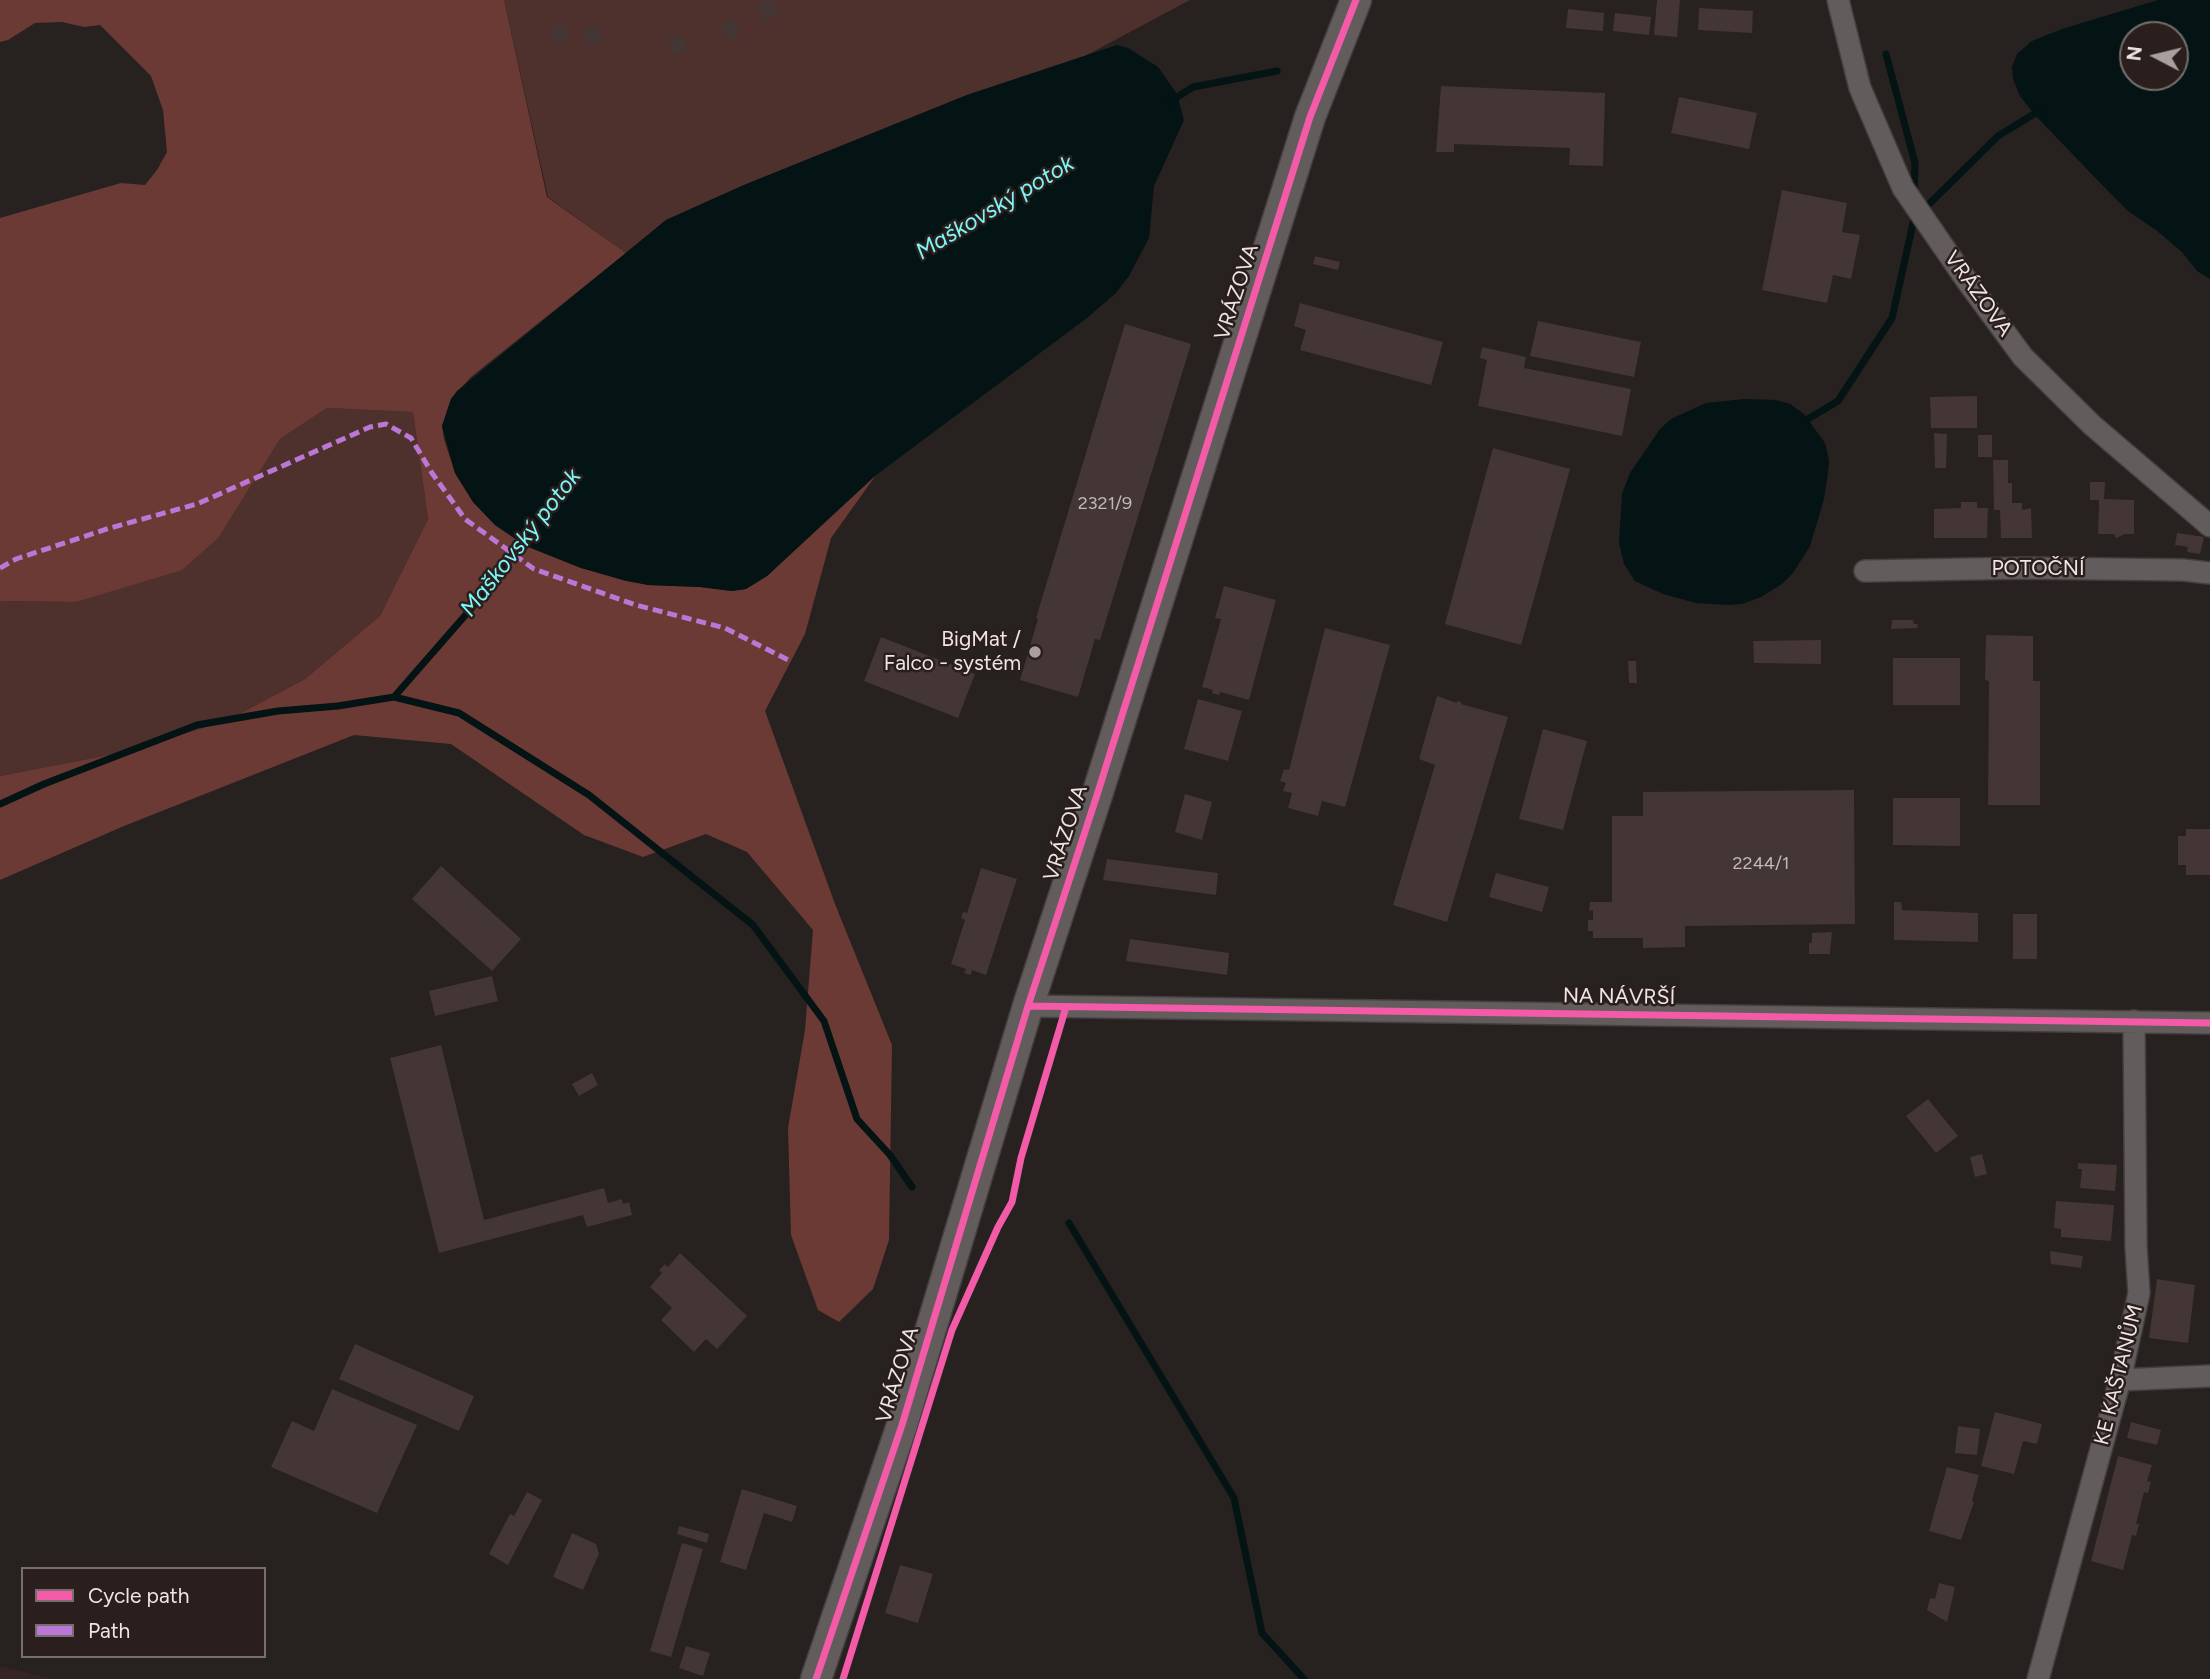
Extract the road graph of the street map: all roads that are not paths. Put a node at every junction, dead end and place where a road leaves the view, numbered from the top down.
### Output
1 (1356, 0) edge
2 (1838, 0) edge
3 (2210, 526) edge
4 (1866, 570) dead end
5 (2210, 573) edge
6 (1028, 1006) junction
7 (2134, 1021) junction
8 (2210, 1023) edge
9 (2210, 1376) edge
10 (2120, 1380) junction
11 (816, 1679) edge
12 (2038, 1679) edge

1 - 6 street, VRÁZOVA
2 - 3 street, VRÁZOVA
4 - 5 street, POTOČNÍ
6 - 7 street, NA NÁVRŠÍ
6 - 11 street, VRÁZOVA
7 - 8 street, NA NÁVRŠÍ
7 - 10 street, KE KAŠTANŮM
9 - 10 street
10 - 12 street, KE KAŠTANŮM

